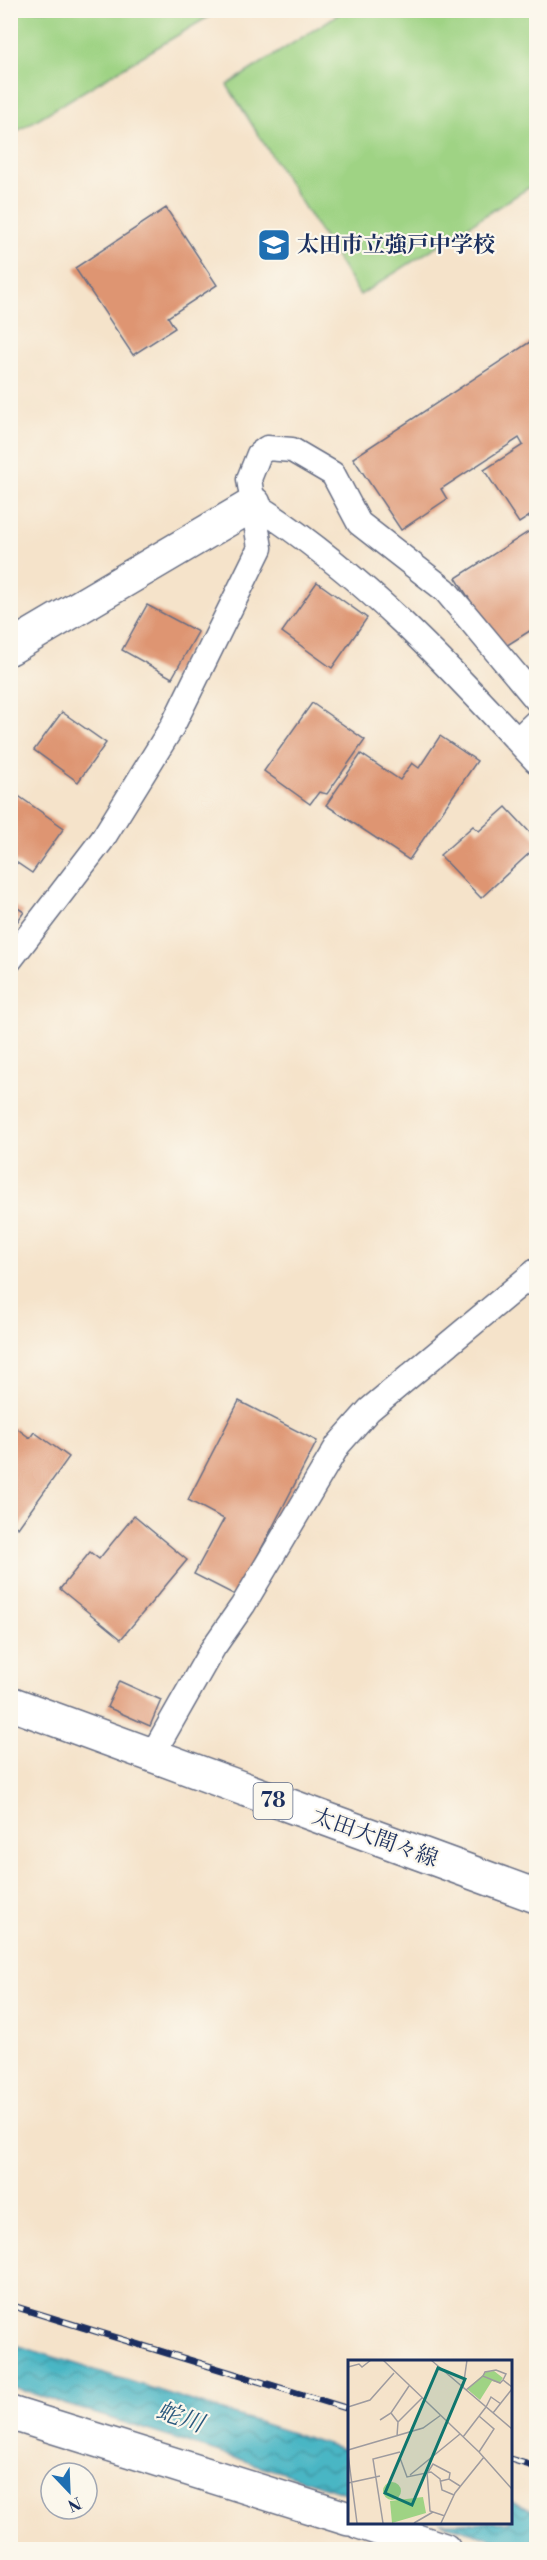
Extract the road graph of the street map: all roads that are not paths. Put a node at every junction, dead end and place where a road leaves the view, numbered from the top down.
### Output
1 (254, 504) junction
2 (10, 648) edge
3 (537, 699) edge
4 (537, 722) edge
5 (517, 740) junction
6 (537, 761) edge
7 (10, 960) edge
8 (537, 1271) edge
9 (10, 1703) edge
10 (151, 1757) junction
11 (537, 1896) edge
12 (10, 2413) edge
13 (348, 2519) edge
14 (362, 2524) edge
15 (444, 2550) edge

1 - 2 street
1 - 3 lane
1 - 5 lane
1 - 7 lane
4 - 5 lane
5 - 6 lane
8 - 10 lane
9 - 10 street, 太田大間々線 / 78
10 - 11 street, 太田大間々線 / 78
12 - 13 street
14 - 15 street

